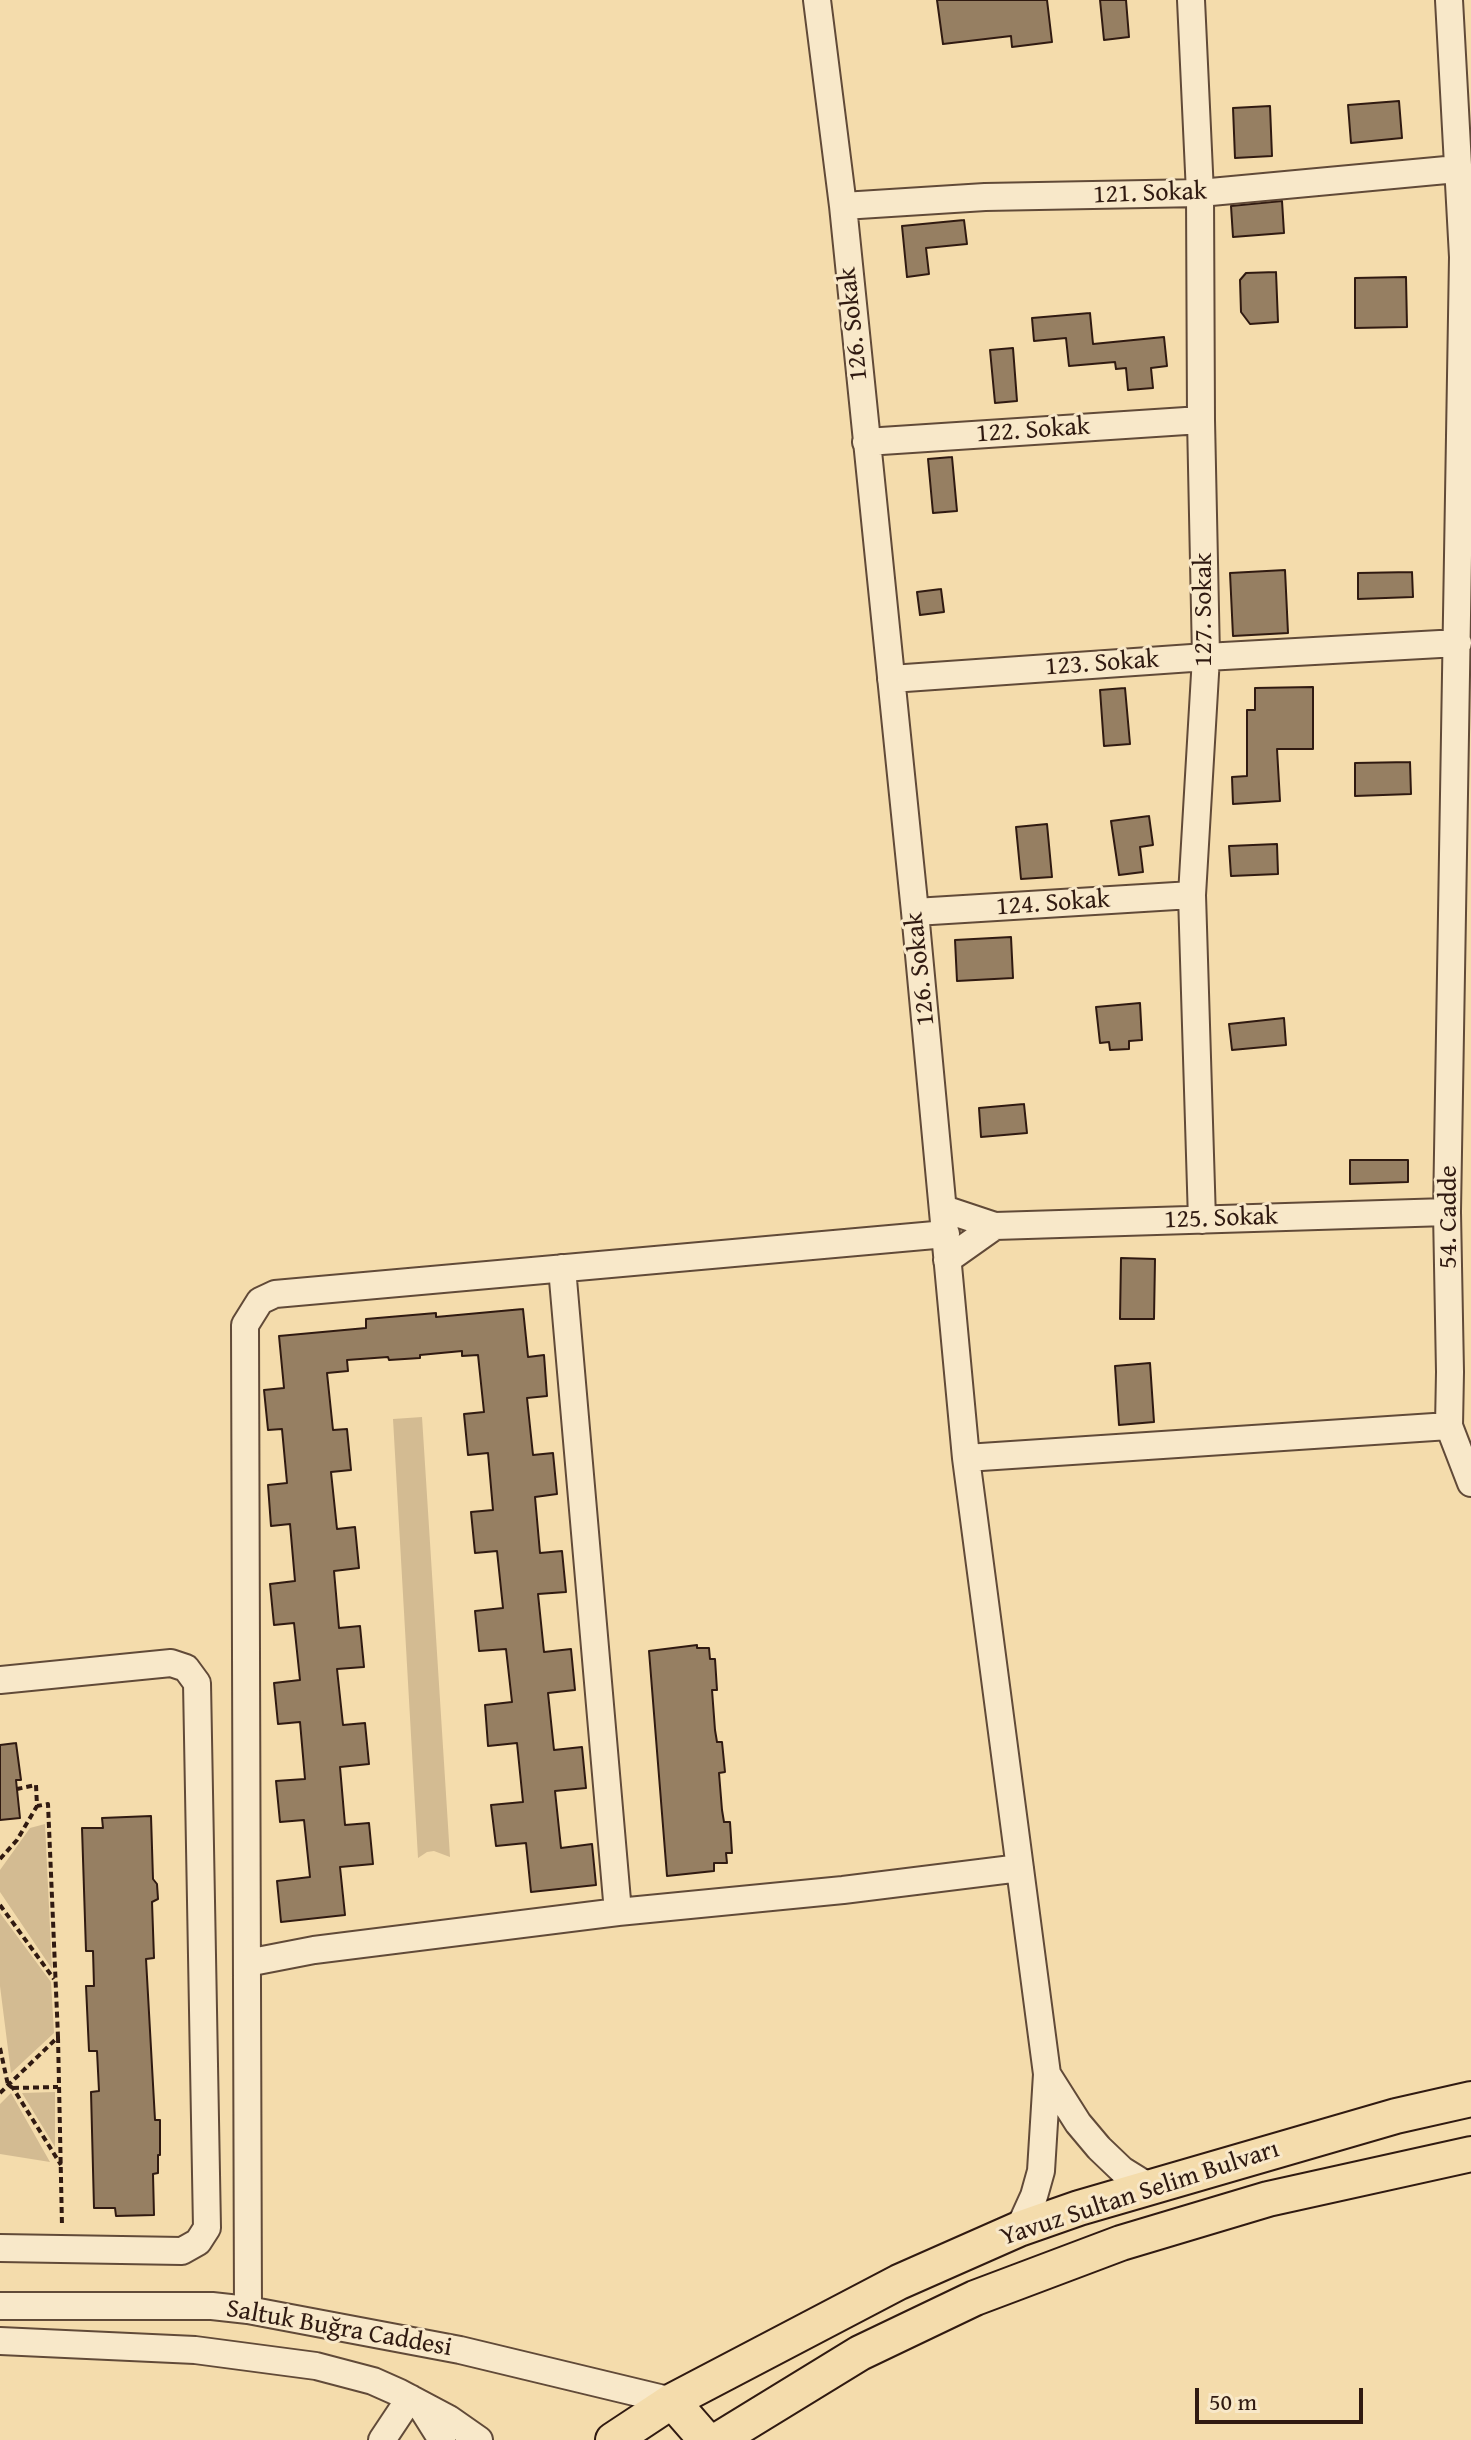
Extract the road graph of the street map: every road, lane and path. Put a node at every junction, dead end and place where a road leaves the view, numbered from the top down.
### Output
1 (817, 0) edge
2 (1191, 0) edge
3 (1449, 0) edge
4 (1457, 169) junction
5 (1200, 193) junction
6 (843, 206) junction
7 (1467, 257) edge
8 (1201, 420) junction
9 (866, 442) junction
10 (1458, 643) junction
11 (1206, 657) junction
12 (891, 679) junction
13 (1464, 706) edge
14 (1192, 895) junction
15 (915, 912) junction
16 (1447, 1212) junction
17 (1202, 1220) junction
18 (995, 1226) junction
19 (946, 1234) junction
20 (562, 1268) junction
21 (1461, 1369) edge
22 (1449, 1426) junction
23 (966, 1458) junction
24 (1471, 1483) edge
25 (0, 1680) edge
26 (17, 1789) dead end
27 (37, 1806) junction
28 (0, 1859) edge
29 (1020, 1868) junction
30 (0, 1905) edge
31 (618, 1912) junction
32 (247, 1963) junction
33 (56, 1981) junction
34 (58, 2037) junction
35 (0, 2048) edge
36 (1047, 2074) junction
37 (10, 2087) junction
38 (59, 2087) junction
39 (0, 2093) edge
40 (1471, 2099) edge
41 (1471, 2154) edge
42 (61, 2165) junction
43 (1151, 2188) junction
44 (1019, 2229) junction
45 (0, 2248) edge
46 (63, 2249) junction
47 (0, 2306) edge
48 (248, 2310) junction
49 (0, 2341) edge
50 (414, 2400) junction
51 (672, 2401) junction
52 (382, 2440) edge
53 (442, 2440) edge
54 (479, 2440) edge
55 (613, 2440) edge
56 (706, 2440) edge
57 (718, 2440) edge

1 - 6 street, 126. Sokak
2 - 5 street, 127. Sokak
3 - 4 street, 54. Cadde
4 - 5 street, 121. Sokak
4 - 7 street, 54. Cadde
5 - 6 street, 121. Sokak
5 - 8 street, 127. Sokak
6 - 9 street, 126. Sokak
7 - 10 street, 54. Cadde
8 - 9 street, 122. Sokak
8 - 11 street, 127. Sokak
9 - 12 street, 126. Sokak
10 - 11 street, 123. Sokak
10 - 13 street, 54. Cadde
11 - 12 street, 123. Sokak
11 - 14 street, 127. Sokak
12 - 15 street, 126. Sokak
13 - 16 street, 54. Cadde
14 - 15 street, 124. Sokak
14 - 17 street, 127. Sokak
15 - 19 street, 126. Sokak
16 - 17 street, 125. Sokak
16 - 21 street, 54. Cadde
17 - 18 street, 125. Sokak
18 - 19 street, 125. Sokak
18 - 19 street
19 - 20 street
19 - 23 street, 126. Sokak
20 - 31 street
20 - 32 street
21 - 22 street, 54. Cadde
22 - 23 street
22 - 24 street
23 - 29 street, 126. Sokak
25 - 46 street
26 - 27 path
27 - 28 path
27 - 33 path
29 - 31 street
29 - 36 street, 126. Sokak
30 - 33 path
31 - 32 street
32 - 48 street
33 - 34 path
34 - 37 path
34 - 38 path
35 - 37 path
36 - 43 street
36 - 44 street
37 - 38 path
37 - 39 path
37 - 42 path
38 - 42 path
40 - 43 main road, Yavuz Sultan Selim Bulvarı
41 - 57 main road, Yavuz Sultan Selim Bulvarı
42 - 46 path
43 - 44 main road, Yavuz Sultan Selim Bulvarı
44 - 51 main road, Yavuz Sultan Selim Bulvarı
45 - 46 street
47 - 48 street, Saltuk Buğra Caddesi
48 - 51 street, Saltuk Buğra Caddesi
49 - 50 street, Saltuk Buğra Caddesi
50 - 52 street
50 - 53 street
50 - 54 street, Saltuk Buğra Caddesi
51 - 55 main road, Yavuz Sultan Selim Bulvarı
51 - 56 main road

